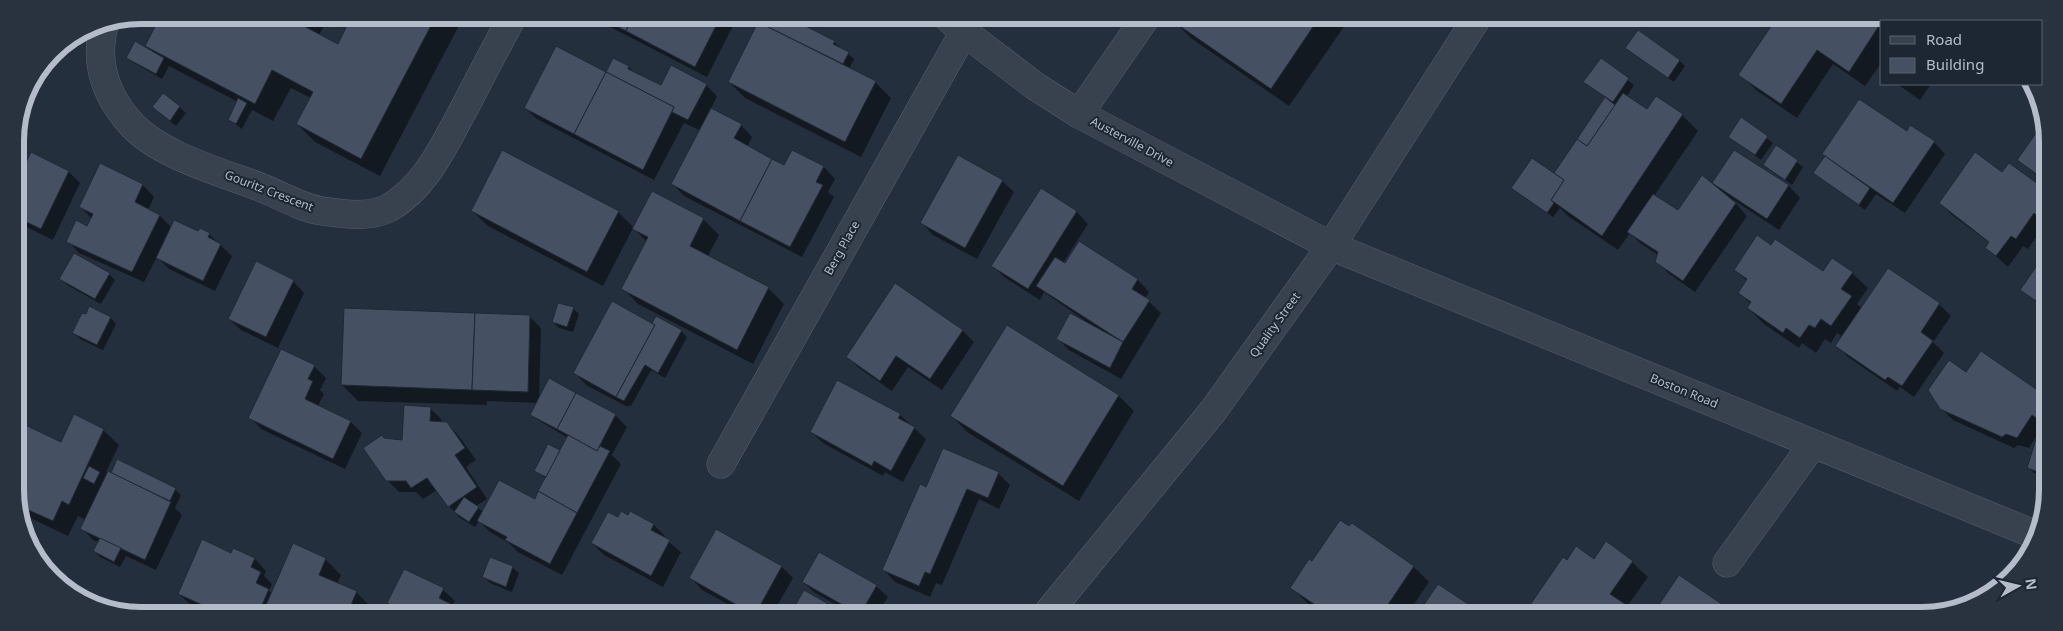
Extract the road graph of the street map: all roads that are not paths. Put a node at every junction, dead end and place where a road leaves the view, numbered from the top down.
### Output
1 (509, 24) edge
2 (1141, 24) edge
3 (1473, 24) edge
4 (955, 25) edge
5 (103, 30) edge
6 (1079, 114) junction
7 (1331, 246) junction
8 (1813, 444) junction
9 (721, 464) dead end
10 (2031, 533) edge
11 (1727, 563) dead end
12 (1053, 607) edge

1 - 5 street, Gouritz Crescent
2 - 6 street
3 - 7 street, Quality Street
4 - 6 street, Austerville Drive
4 - 9 street, Berg Place
6 - 7 street, Austerville Drive
7 - 8 street, Boston Road
7 - 12 street, Quality Street
8 - 10 street, Boston Road
8 - 11 street

